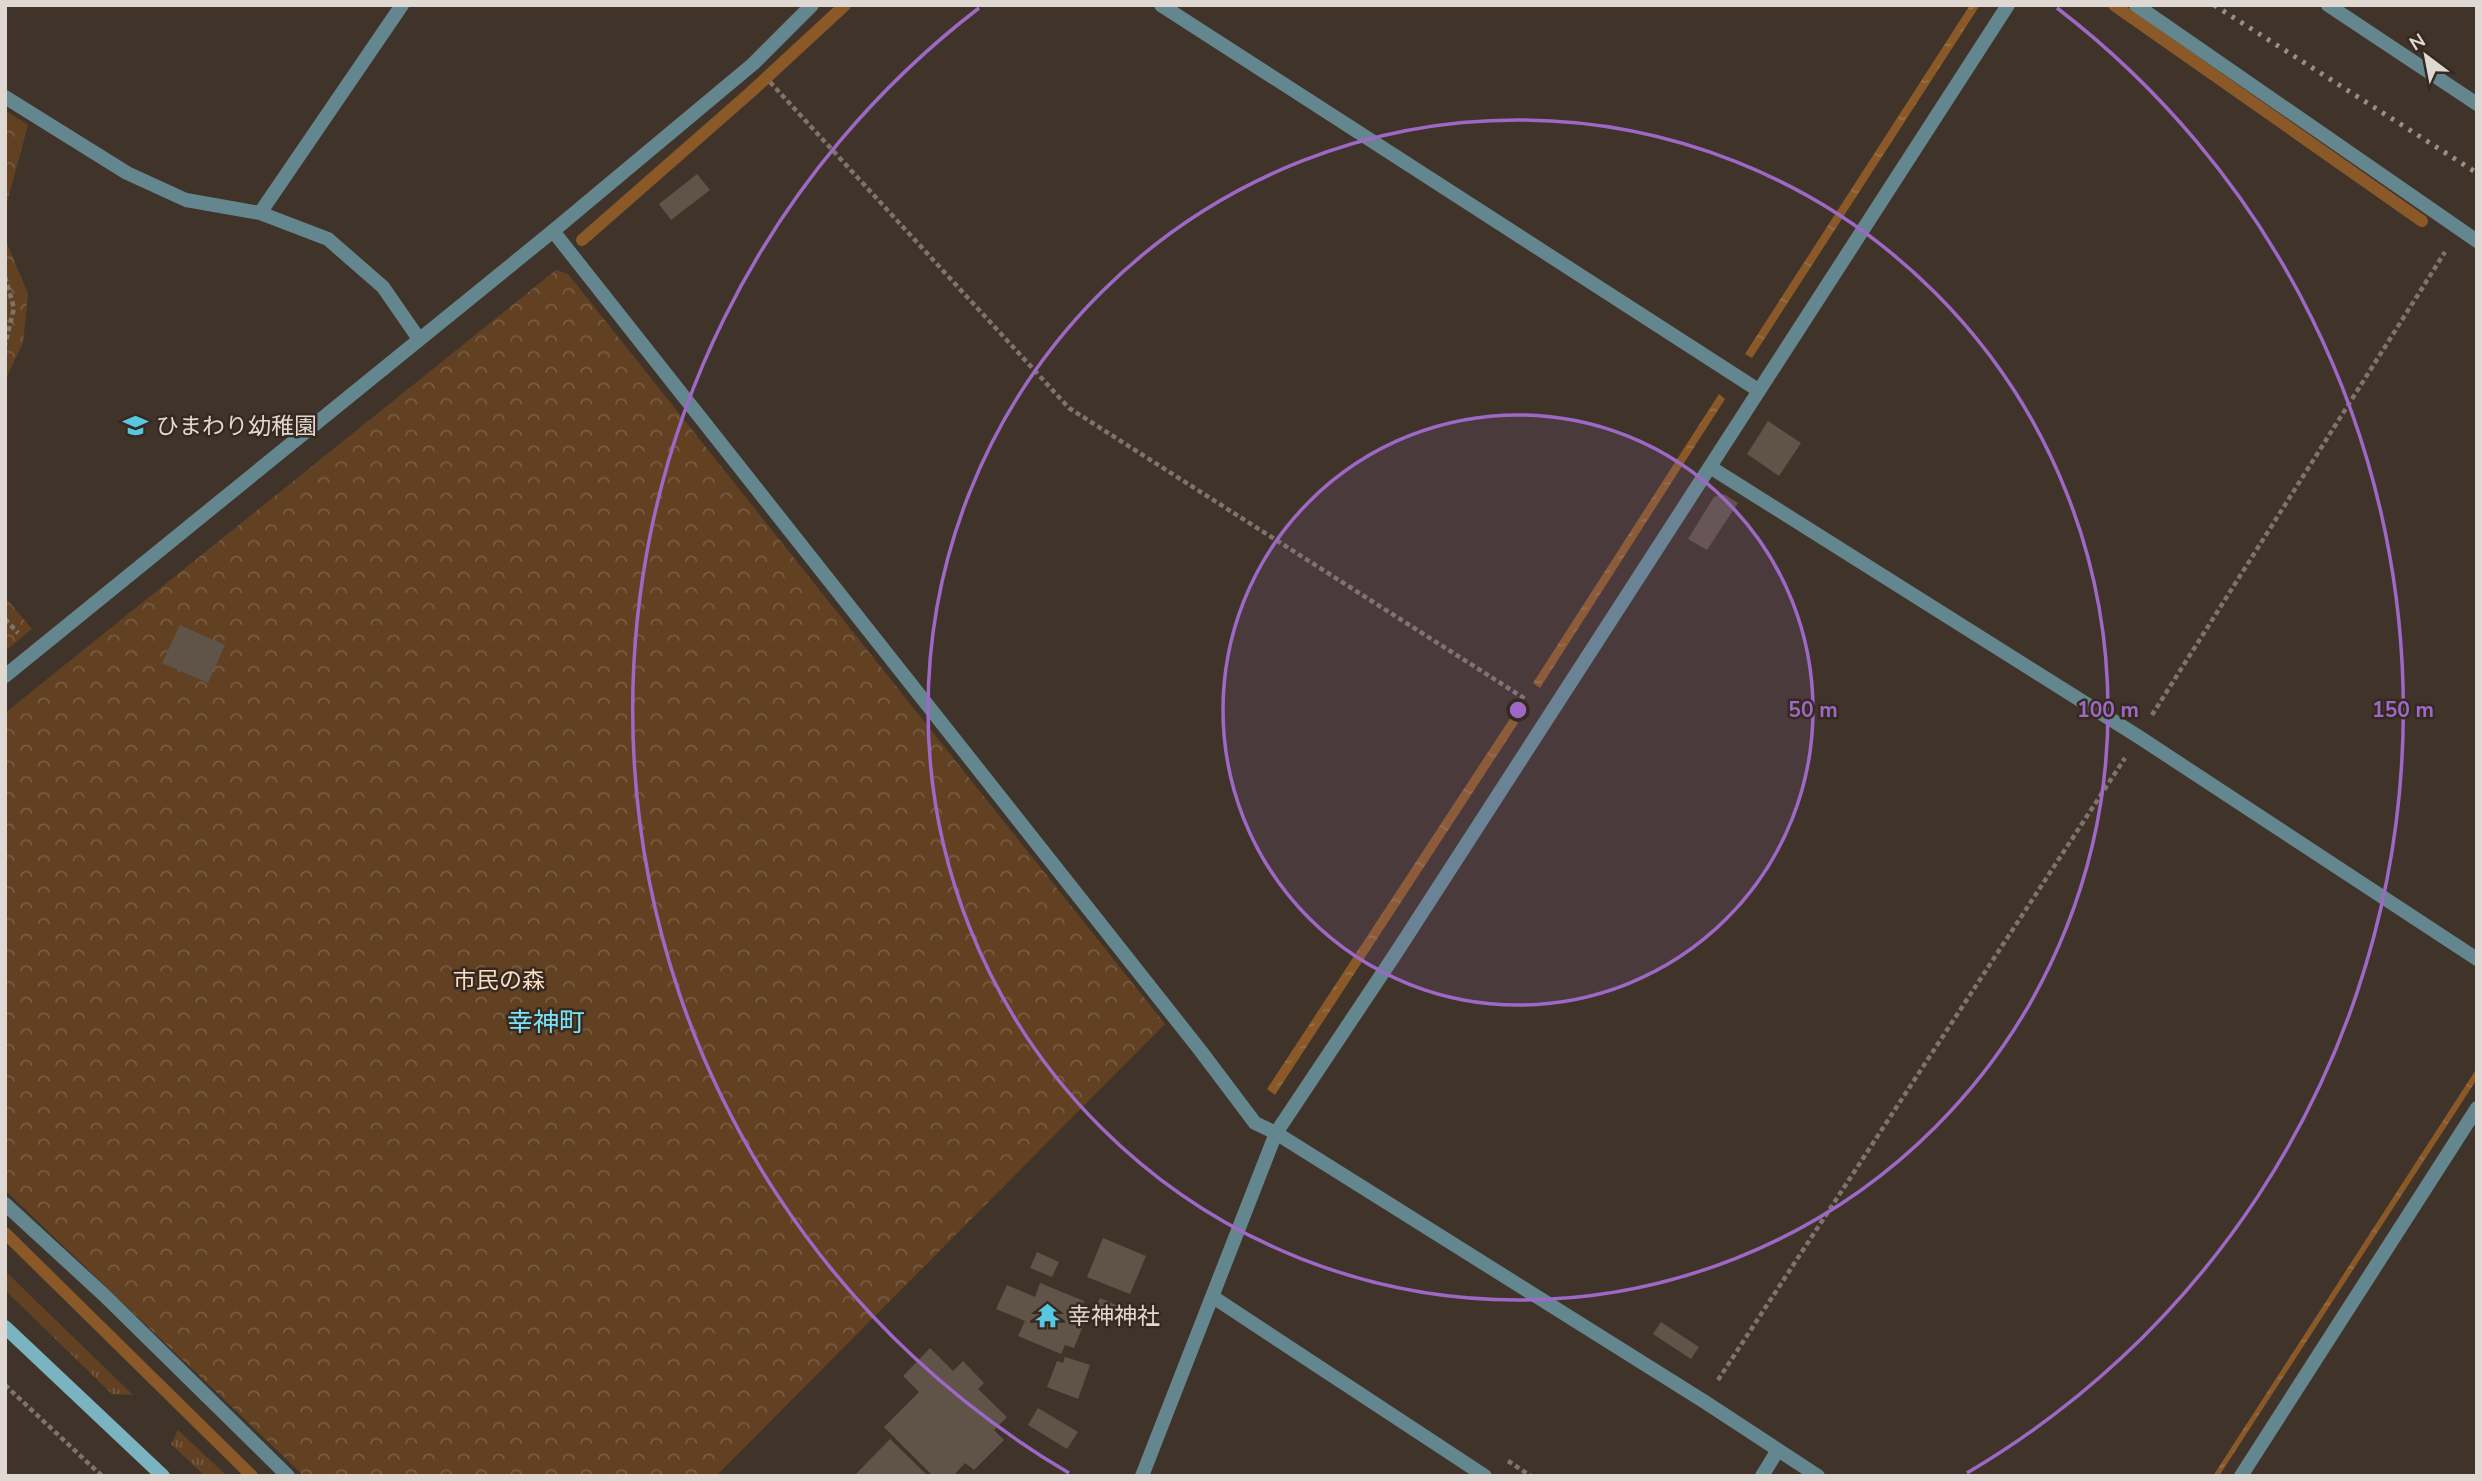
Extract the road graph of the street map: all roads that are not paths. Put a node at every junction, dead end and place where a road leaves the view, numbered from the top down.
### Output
1 (402, 5) edge
2 (812, 5) edge
3 (1161, 5) edge
4 (2008, 5) edge
5 (2136, 5) edge
6 (2328, 5) edge
7 (5, 97) edge
8 (2477, 104) edge
9 (260, 213) junction
10 (553, 231) junction
11 (2477, 241) edge
12 (419, 339) junction
13 (1758, 390) junction
14 (1710, 467) junction
15 (5, 676) edge
16 (2477, 959) edge
17 (2477, 1108) edge
18 (1276, 1133) junction
19 (5, 1204) edge
20 (1213, 1297) junction
21 (5, 1327) edge
22 (1778, 1450) junction
23 (1466, 1471) edge
24 (163, 1476) edge
25 (288, 1476) edge
26 (1142, 1476) edge
27 (1485, 1476) edge
28 (1762, 1476) edge
29 (1818, 1476) edge
30 (2241, 1476) edge

1 - 9 street
2 - 10 street
3 - 13 street
4 - 13 street
5 - 11 street
6 - 8 street
7 - 9 street
9 - 12 street
10 - 12 street
10 - 18 street
12 - 15 street
13 - 14 street
14 - 16 street
14 - 18 street
17 - 30 street
18 - 20 street
18 - 22 street
19 - 25 street
20 - 23 street
20 - 26 street
21 - 24 main road
22 - 28 street
22 - 29 street
23 - 27 street

